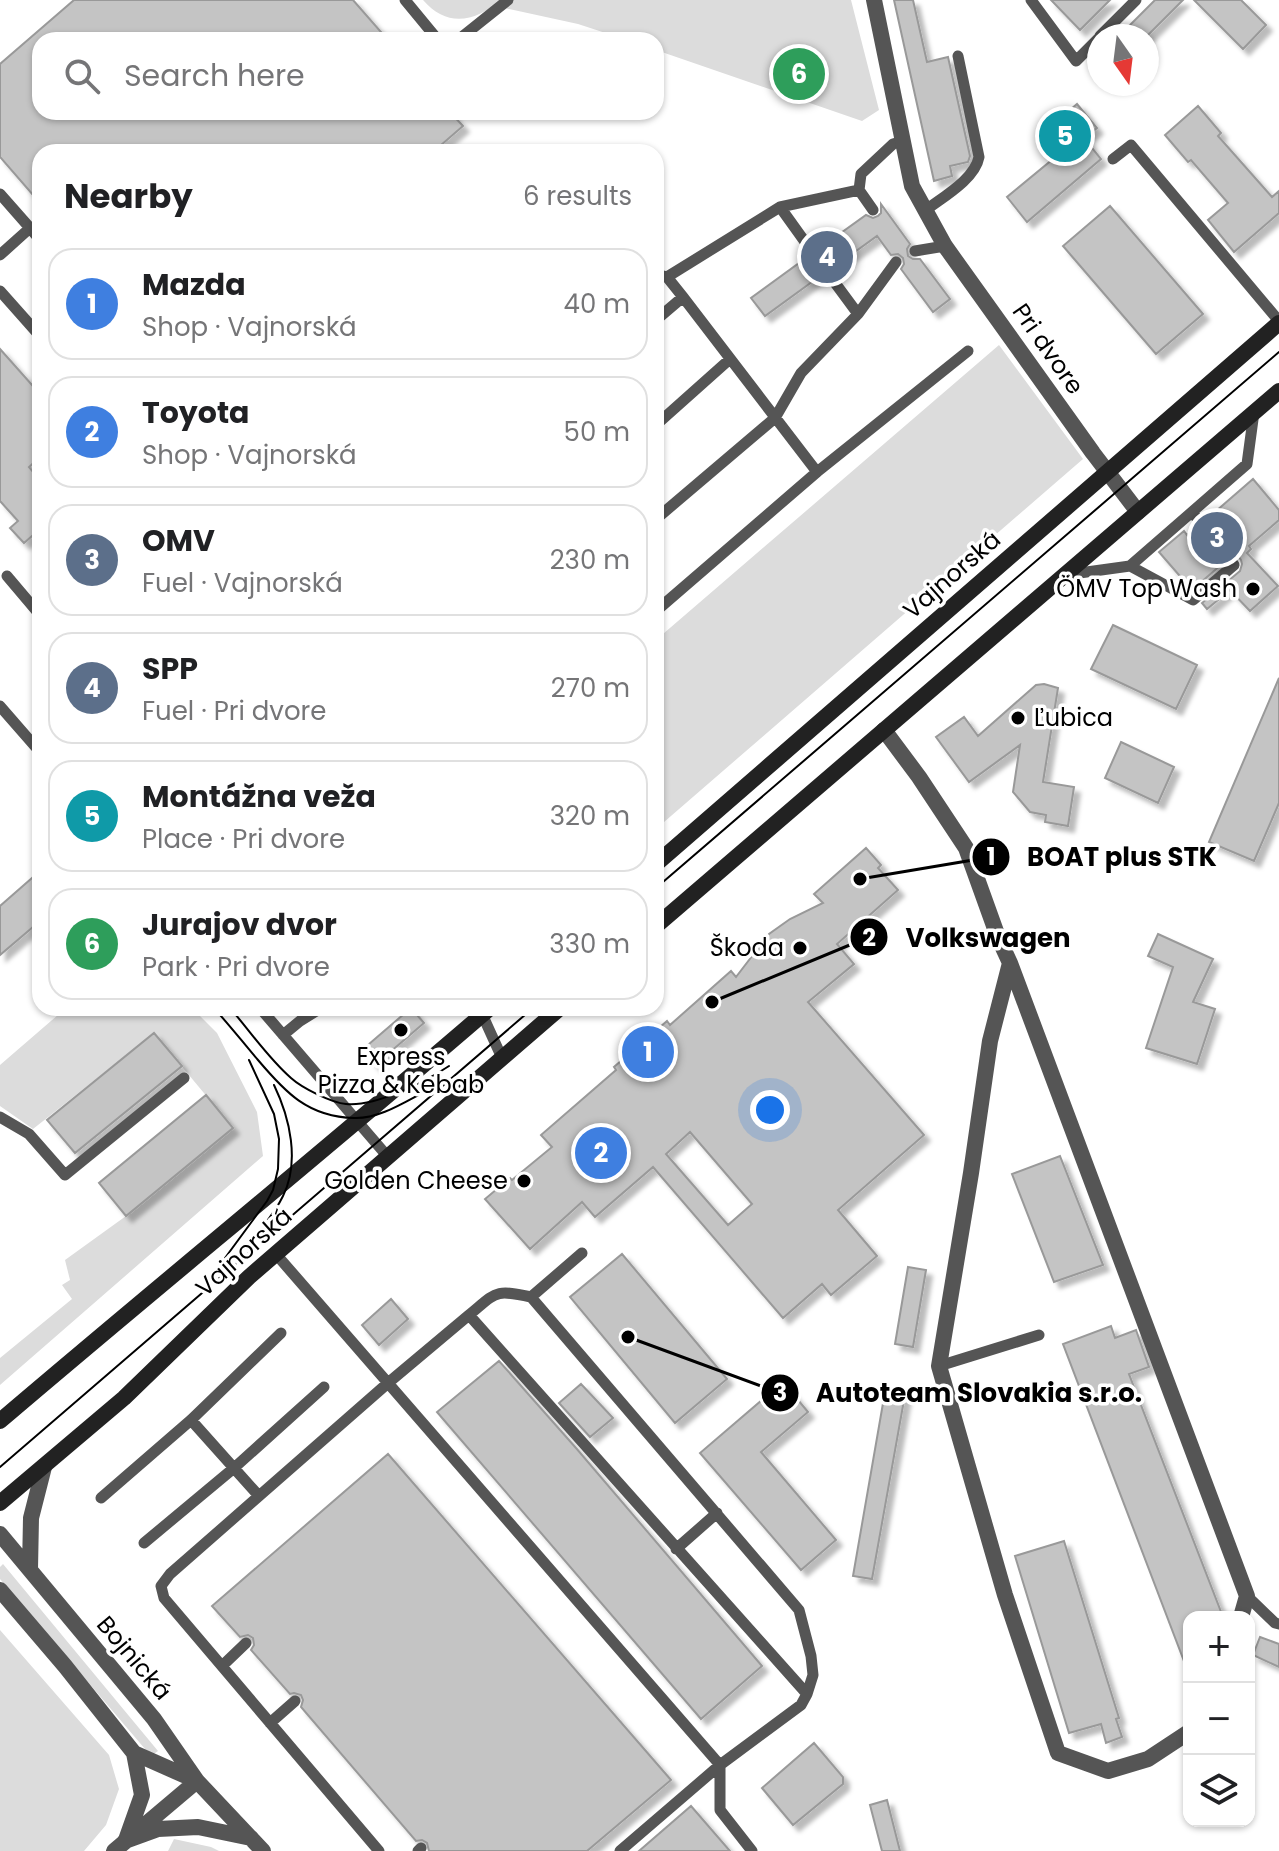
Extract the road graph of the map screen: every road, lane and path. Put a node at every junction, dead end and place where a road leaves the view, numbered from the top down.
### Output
1 (405, 0) edge
2 (508, 0) edge
3 (874, 0) edge
4 (1031, 0) edge
5 (1136, 0) edge
6 (1113, 24) edge
7 (431, 32) edge
8 (468, 32) edge
9 (1087, 50) edge
10 (958, 56) dead end
11 (903, 141) junction
12 (1113, 159) dead end
13 (859, 190) junction
14 (0, 194) edge
15 (780, 207) junction
16 (873, 210) dead end
17 (926, 210) junction
18 (30, 228) junction
19 (32, 230) edge
20 (945, 246) junction
21 (915, 251) dead end
22 (813, 253) dead end
23 (0, 255) edge
24 (896, 262) dead end
25 (827, 272) dead end
26 (664, 275) edge
27 (664, 278) edge
28 (0, 291) edge
29 (683, 297) junction
30 (664, 313) edge
31 (858, 314) junction
32 (1279, 322) edge
33 (32, 327) edge
34 (968, 351) dead end
35 (730, 359) junction
36 (1279, 391) edge
37 (1254, 412) junction
38 (664, 418) edge
39 (775, 418) junction
40 (817, 472) junction
41 (1107, 472) junction
42 (664, 512) edge
43 (1138, 512) junction
44 (1192, 512) junction
45 (1130, 566) junction
46 (1065, 575) junction
47 (7, 576) dead end
48 (664, 604) edge
49 (32, 606) edge
50 (0, 706) edge
51 (884, 730) junction
52 (32, 735) edge
53 (28, 738) junction
54 (32, 743) edge
55 (664, 857) edge
56 (664, 919) edge
57 (1010, 963) junction
58 (267, 1016) edge
59 (308, 1016) edge
60 (476, 1016) edge
61 (485, 1016) edge
62 (551, 1016) edge
63 (283, 1035) junction
64 (502, 1058) junction
65 (184, 1078) dead end
66 (0, 1117) edge
67 (358, 1122) junction
68 (388, 1157) junction
69 (275, 1253) junction
70 (582, 1253) dead end
71 (531, 1297) junction
72 (469, 1315) junction
73 (281, 1333) dead end
74 (1039, 1335) dead end
75 (939, 1366) junction
76 (388, 1383) junction
77 (324, 1387) dead end
78 (1, 1419) edge
79 (191, 1420) junction
80 (44, 1467) junction
81 (234, 1468) junction
82 (259, 1496) junction
83 (101, 1498) dead end
84 (0, 1503) edge
85 (717, 1513) junction
86 (0, 1534) edge
87 (144, 1543) dead end
88 (676, 1549) junction
89 (30, 1569) junction
90 (1247, 1596) junction
91 (3, 1598) edge
92 (1243, 1611) edge
93 (1279, 1624) edge
94 (246, 1643) dead end
95 (222, 1666) junction
96 (807, 1694) junction
97 (295, 1701) dead end
98 (270, 1723) junction
99 (1183, 1736) edge
100 (134, 1753) junction
101 (720, 1765) junction
102 (197, 1781) junction
103 (257, 1845) edge
104 (120, 1846) edge
105 (379, 1851) edge
106 (620, 1851) edge
107 (752, 1851) edge

1 - 7 lane
2 - 8 lane
3 - 11 street, Pri dvore
4 - 9 lane
5 - 6 lane
10 - 17 lane
11 - 13 lane
11 - 17 street, Pri dvore
12 - 32 lane
13 - 15 lane
13 - 16 lane
14 - 18 lane
15 - 22 lane
15 - 26 lane
17 - 20 street, Pri dvore
18 - 19 lane
18 - 23 lane
20 - 21 lane
20 - 41 street, Pri dvore
24 - 31 lane
25 - 31 lane
27 - 29 lane
28 - 33 lane
29 - 30 lane
29 - 35 lane
31 - 39 lane
32 - 41 main road, Vajnorská
34 - 40 lane
35 - 38 lane
35 - 39 lane
36 - 37 main road
37 - 43 main road
37 - 44 lane
39 - 40 lane
39 - 42 lane
40 - 48 lane
41 - 43 street, Pri dvore
41 - 55 main road, Vajnorská
43 - 46 main road
44 - 45 lane
44 - 45 lane
45 - 46 lane
46 - 51 main road
47 - 49 lane
50 - 53 lane
51 - 56 main road
51 - 57 street
52 - 53 lane
53 - 54 lane
57 - 75 street
57 - 90 street
58 - 63 lane
59 - 63 lane
60 - 67 main road, Vajnorská
61 - 64 lane
62 - 64 main road, Vajnorská
63 - 67 lane
64 - 68 main road, Vajnorská
65 - 66 lane
67 - 68 lane
67 - 78 main road, Vajnorská
68 - 69 main road, Vajnorská
69 - 76 lane
69 - 80 main road, Vajnorská
70 - 71 lane
71 - 72 lane
71 - 85 lane
72 - 76 lane
72 - 88 lane
73 - 79 lane
74 - 75 lane
75 - 99 street
76 - 82 lane
76 - 101 lane
77 - 81 lane
79 - 81 lane
79 - 83 lane
80 - 84 main road, Vajnorská
80 - 89 street
81 - 82 lane
81 - 87 lane
82 - 95 lane
85 - 88 lane
85 - 96 lane
86 - 89 street, Bojnická
88 - 96 lane
89 - 102 street, Bojnická
90 - 92 street
90 - 93 lane
91 - 100 street, Bojnická
94 - 95 lane
95 - 98 lane
96 - 101 lane
97 - 98 lane
98 - 105 lane
100 - 102 street, Bojnická
100 - 104 street, Bojnická
101 - 106 lane
101 - 107 lane
102 - 103 street, Bojnická
102 - 104 street
103 - 104 street

